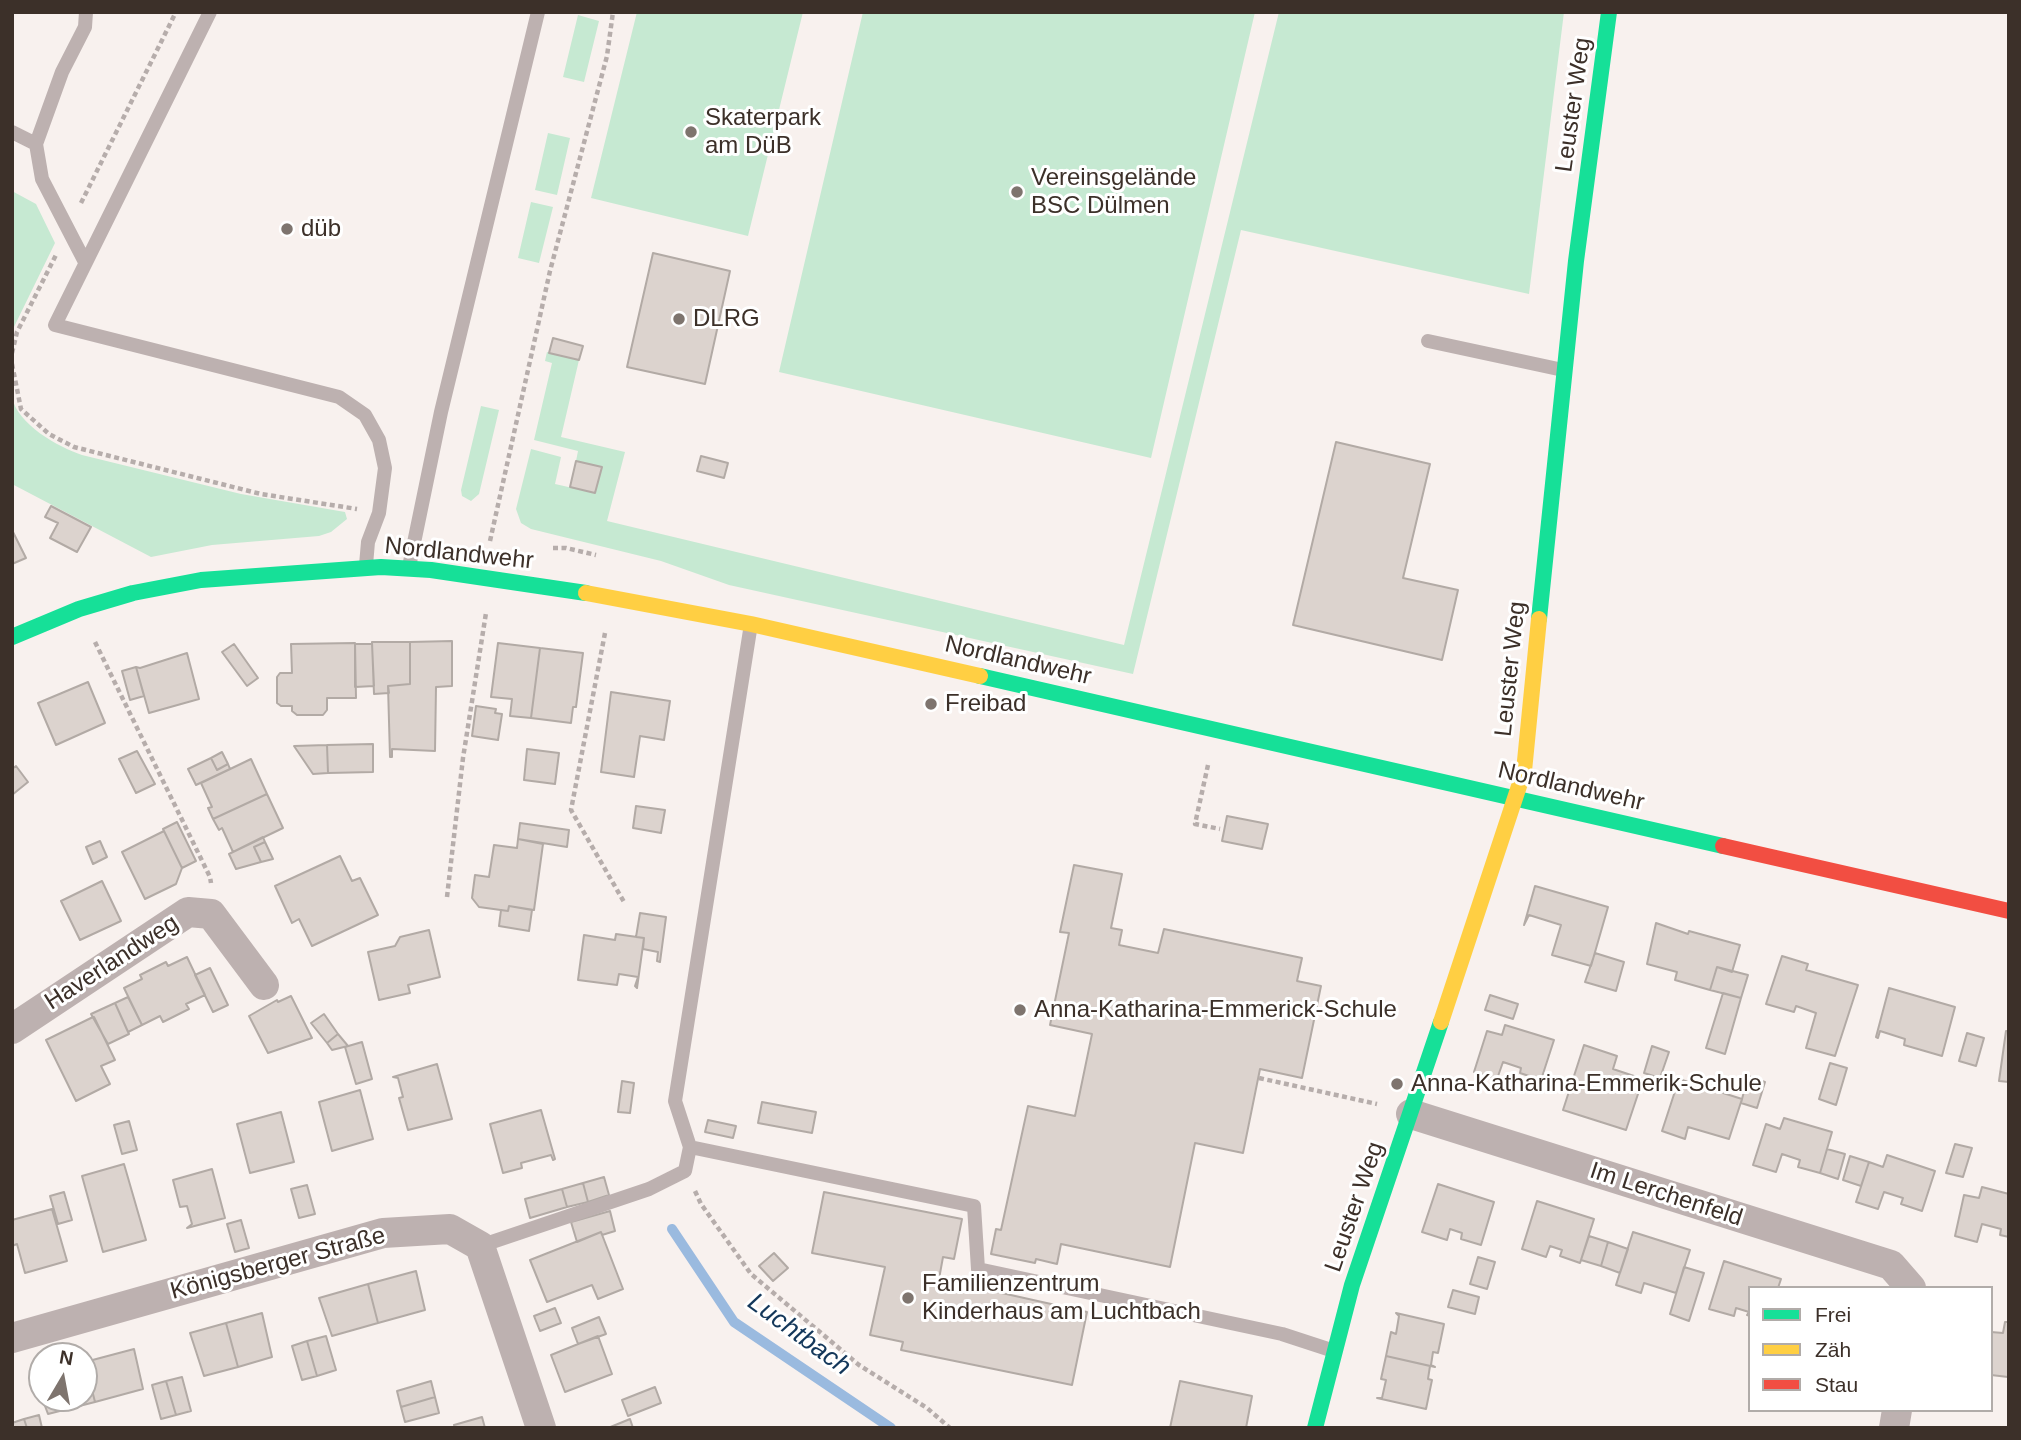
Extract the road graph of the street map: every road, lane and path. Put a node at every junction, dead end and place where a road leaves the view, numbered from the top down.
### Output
1 (86, 12) edge
2 (176, 12) edge
3 (210, 12) edge
4 (538, 12) edge
5 (613, 12) edge
6 (1609, 12) edge
7 (12, 132) edge
8 (36, 144) junction
9 (68, 231) junction
10 (85, 262) junction
11 (1428, 341) dead end
12 (12, 353) edge
13 (12, 364) edge
14 (1565, 370) junction
15 (379, 513) junction
16 (365, 568) junction
17 (409, 568) junction
18 (488, 577) junction
19 (612, 598) junction
20 (79, 609) junction
21 (751, 624) junction
22 (12, 637) edge
23 (1215, 730) junction
24 (1516, 799) junction
25 (1220, 829) dead end
26 (447, 897) dead end
27 (624, 902) dead end
28 (2009, 911) edge
29 (211, 914) junction
30 (264, 985) dead end
31 (12, 1028) edge
32 (1259, 1078) dead end
33 (1411, 1114) junction
34 (690, 1147) junction
35 (685, 1171) junction
36 (480, 1246) junction
37 (1909, 1286) edge
38 (12, 1338) edge
39 (1334, 1351) junction
40 (541, 1428) edge
41 (950, 1428) edge
42 (1315, 1428) edge

1 - 8 lane
2 - 9 path
3 - 10 lane
4 - 17 lane
5 - 18 path
6 - 14 street, Leuster Weg
7 - 8 lane
8 - 9 lane
9 - 10 lane
9 - 12 path
10 - 15 lane
11 - 14 lane
13 - 15 path
14 - 24 street, Leuster Weg
15 - 16 lane
16 - 17 street, Nordlandwehr
16 - 20 street, Nordlandwehr
17 - 18 street, Nordlandwehr
18 - 19 street, Nordlandwehr
18 - 26 path
19 - 21 street, Nordlandwehr
19 - 27 path
20 - 22 street, Nordlandwehr
20 - 29 path
21 - 23 street, Nordlandwehr
21 - 34 lane
23 - 24 street, Nordlandwehr
23 - 25 path
24 - 28 street, Nordlandwehr
24 - 33 street, Leuster Weg
29 - 30 street, Haverlandweg
29 - 31 street, Haverlandweg
32 - 33 path
33 - 37 street, Im Lerchenfeld
33 - 39 street, Leuster Weg
34 - 35 lane
34 - 39 lane
35 - 36 lane
35 - 41 path
36 - 38 street, Königsberger Straße
36 - 40 street
39 - 42 street, Leuster Weg

